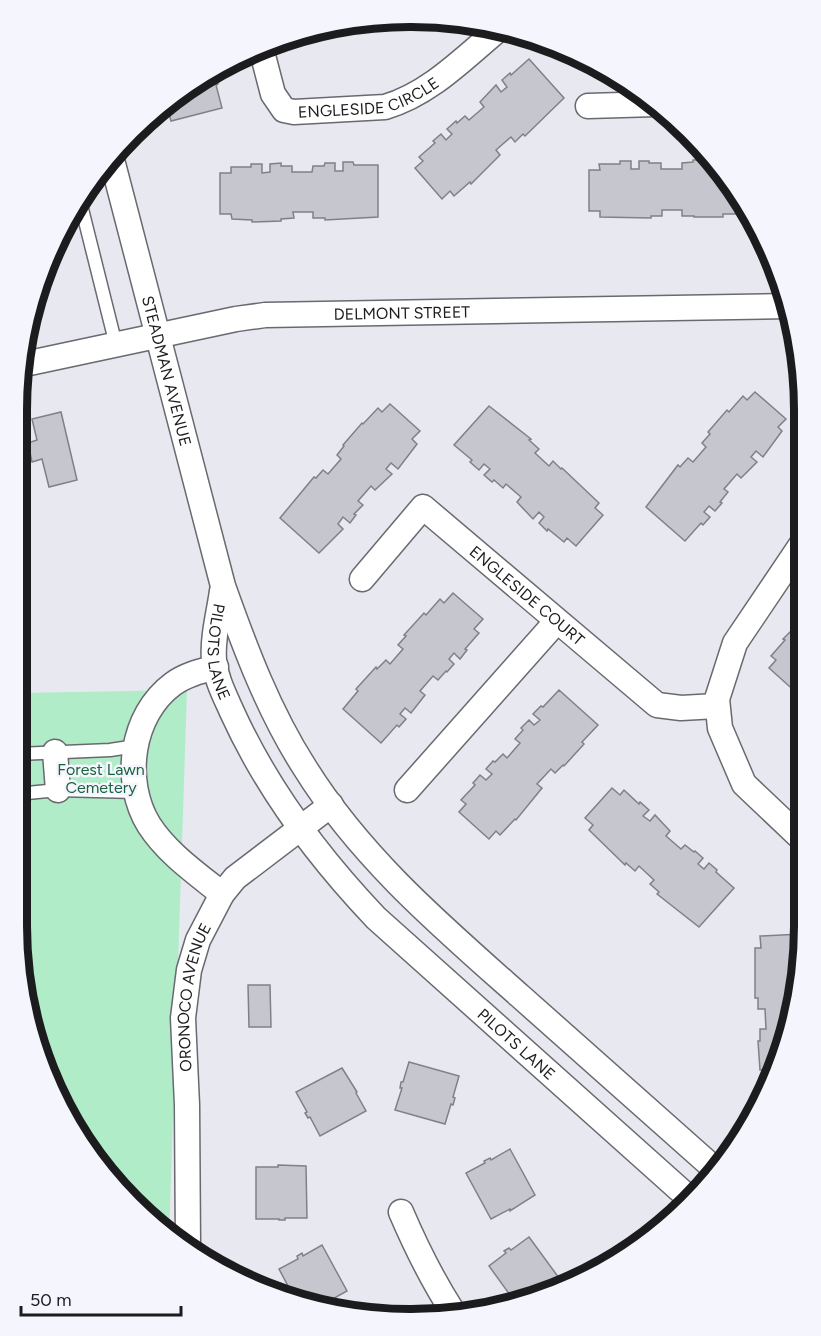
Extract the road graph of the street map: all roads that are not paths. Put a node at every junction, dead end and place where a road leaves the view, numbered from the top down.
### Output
1 (491, 35) edge
2 (263, 56) edge
3 (642, 104) edge
4 (588, 106) dead end
5 (114, 168) edge
6 (83, 212) edge
7 (780, 306) edge
8 (158, 337) junction
9 (116, 345) junction
10 (30, 363) edge
11 (794, 556) edge
12 (362, 579) dead end
13 (223, 586) junction
14 (556, 622) junction
15 (216, 667) junction
16 (717, 706) junction
17 (136, 746) junction
18 (55, 752) junction
19 (27, 754) edge
20 (58, 790) junction
21 (407, 790) dead end
22 (135, 792) junction
23 (27, 793) edge
24 (331, 805) junction
25 (302, 828) junction
26 (794, 831) edge
27 (222, 894) junction
28 (560, 1031) junction
29 (533, 1060) junction
30 (710, 1165) edge
31 (684, 1195) edge
32 (401, 1212) dead end
33 (188, 1238) edge
34 (450, 1307) edge

1 - 2 street, ENGLESIDE CIRCLE
3 - 4 street
5 - 8 street, STEADMAN AVENUE
6 - 9 lane
7 - 8 street, DELMONT STREET
8 - 9 street, DELMONT STREET
8 - 13 street, STEADMAN AVENUE
9 - 10 street, DELMONT STREET
11 - 16 street
12 - 14 street, ENGLESIDE COURT
13 - 15 street, PILOTS LANE
13 - 24 street, PILOTS LANE
14 - 16 street, ENGLESIDE COURT
14 - 21 street
15 - 17 street
15 - 25 street, PILOTS LANE
16 - 26 street
17 - 18 lane
17 - 22 street
18 - 19 lane
18 - 20 street
20 - 22 lane
20 - 23 lane
22 - 27 street
24 - 25 street, ORONOCO AVENUE
24 - 28 street, PILOTS LANE
25 - 27 street, ORONOCO AVENUE
25 - 29 street, PILOTS LANE
27 - 33 street, ORONOCO AVENUE
28 - 29 street
28 - 30 street, PILOTS LANE
29 - 31 street, PILOTS LANE
32 - 34 street

